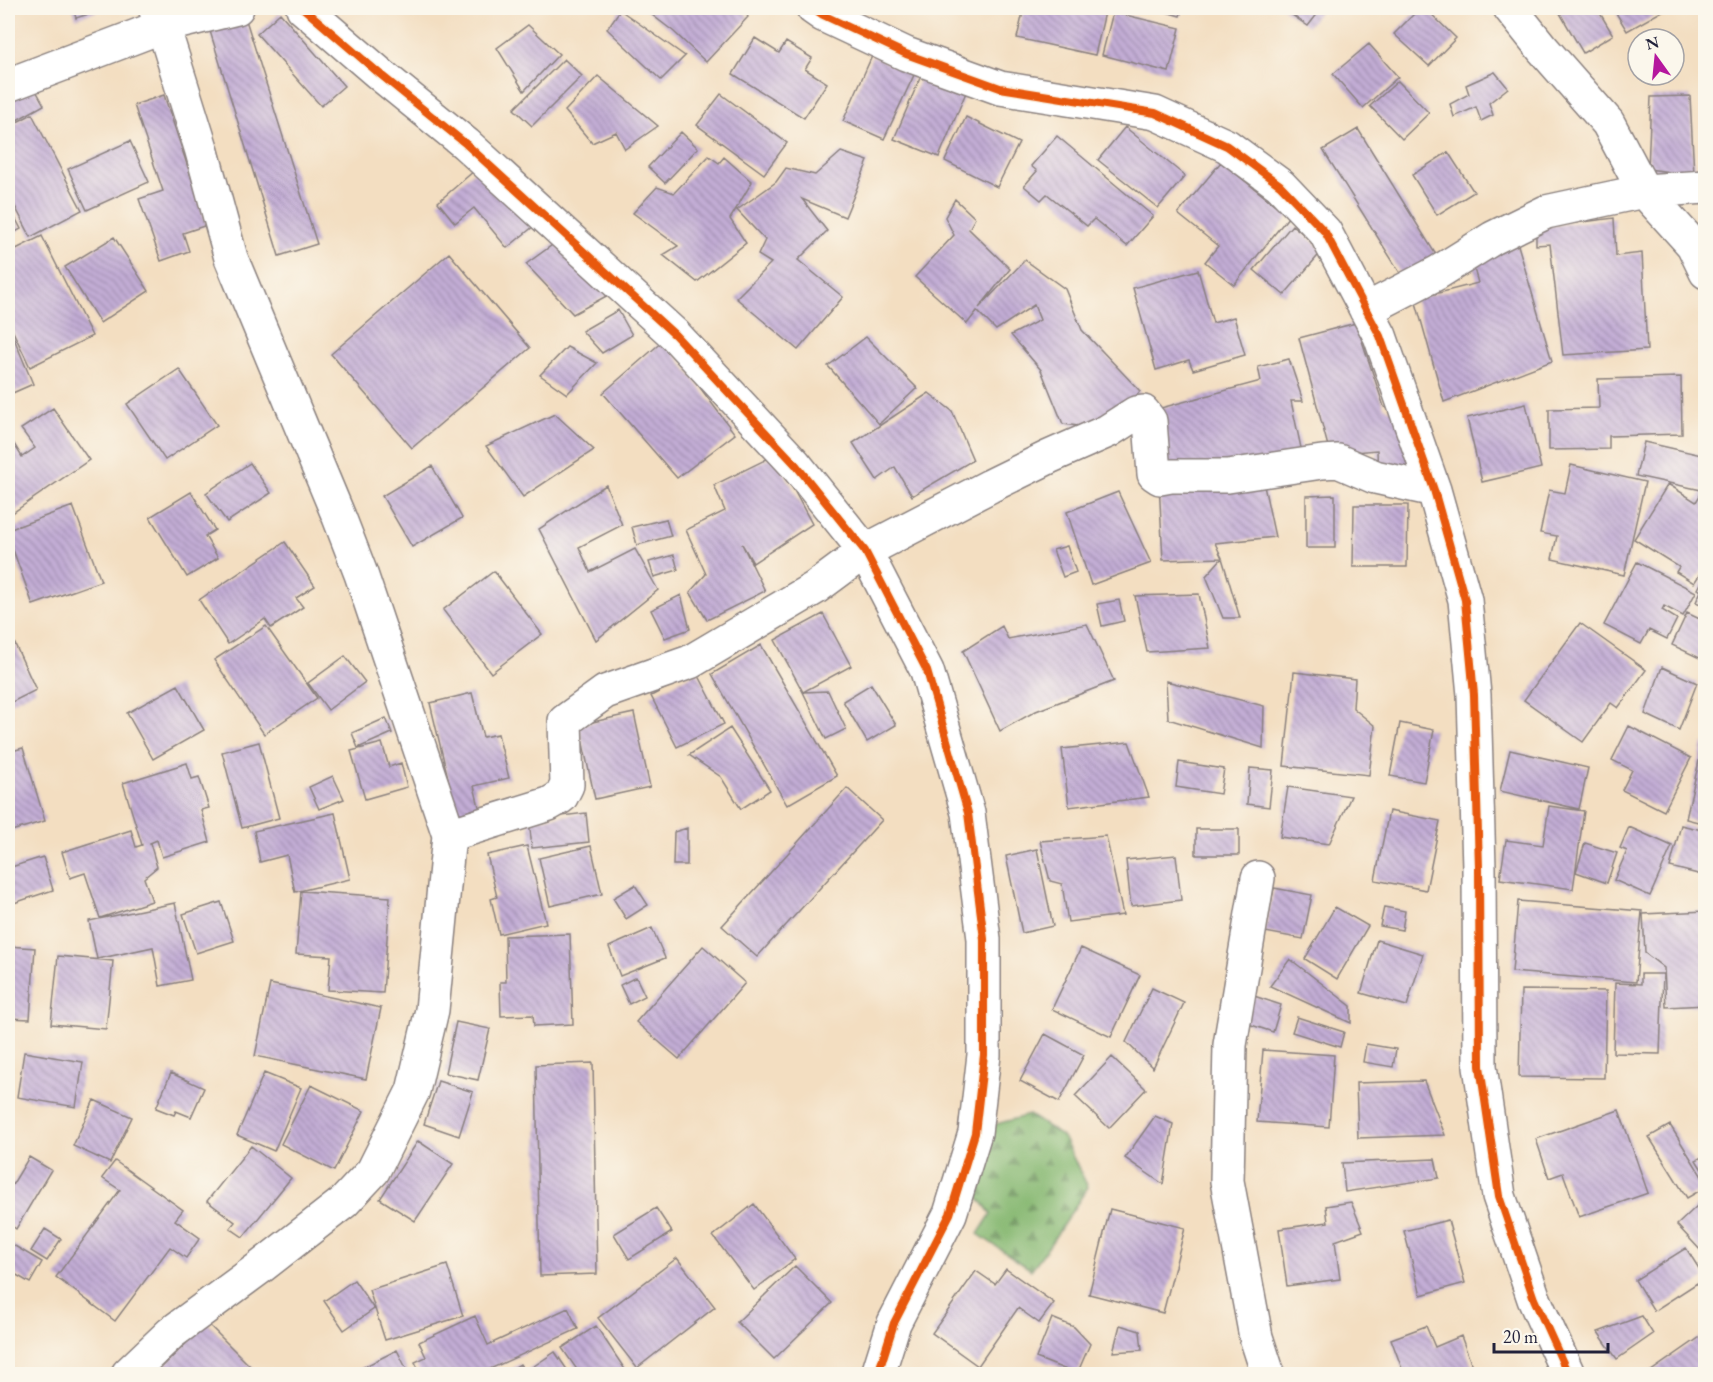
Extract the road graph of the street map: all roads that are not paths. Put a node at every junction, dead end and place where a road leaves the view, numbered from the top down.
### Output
1 (237, 8) edge
2 (303, 8) edge
3 (813, 8) edge
4 (1510, 8) edge
5 (159, 17) edge
6 (8, 85) edge
7 (1706, 187) edge
8 (1644, 191) junction
9 (1706, 272) edge
10 (1366, 309) junction
11 (1434, 490) junction
12 (865, 551) junction
13 (449, 836) junction
14 (1258, 878) dead end
15 (128, 1374) edge
16 (878, 1374) edge
17 (1268, 1374) edge
18 (1568, 1374) edge

1 - 5 street
2 - 12 street
3 - 10 street
4 - 8 street
5 - 6 street
5 - 13 street
7 - 8 street
8 - 9 street
8 - 10 street
10 - 11 street
11 - 12 street
11 - 18 street
12 - 13 street
12 - 16 street
13 - 15 street
14 - 17 street

